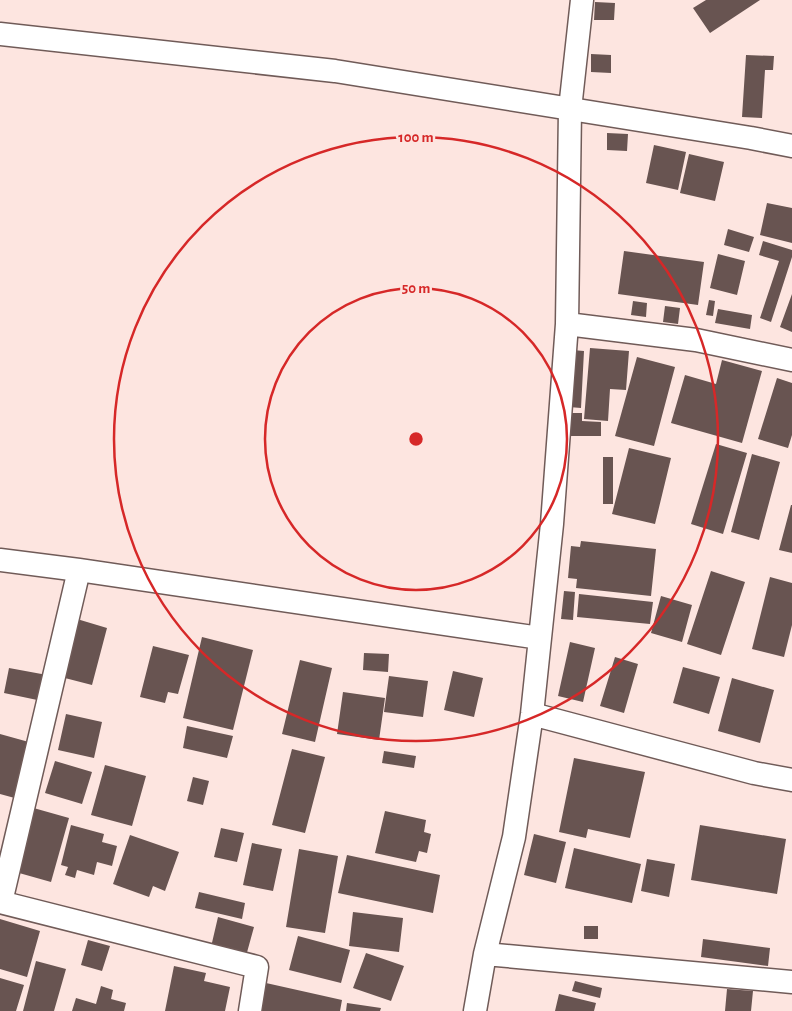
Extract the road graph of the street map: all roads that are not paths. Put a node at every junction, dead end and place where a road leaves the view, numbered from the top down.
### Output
1 (582, 0) edge
2 (0, 34) edge
3 (570, 109) junction
4 (792, 146) edge
5 (567, 324) junction
6 (792, 360) edge
7 (0, 560) edge
8 (80, 570) junction
9 (540, 638) junction
10 (532, 714) junction
11 (792, 780) edge
12 (0, 902) edge
13 (486, 954) junction
14 (792, 982) edge
15 (250, 1011) edge
16 (475, 1011) edge

1 - 3 street
2 - 3 street
3 - 4 street
3 - 5 street
5 - 6 street
5 - 9 street
7 - 8 street
8 - 9 street
8 - 12 street
9 - 10 street
10 - 11 street
10 - 13 street
12 - 15 street
13 - 14 street
13 - 16 street

